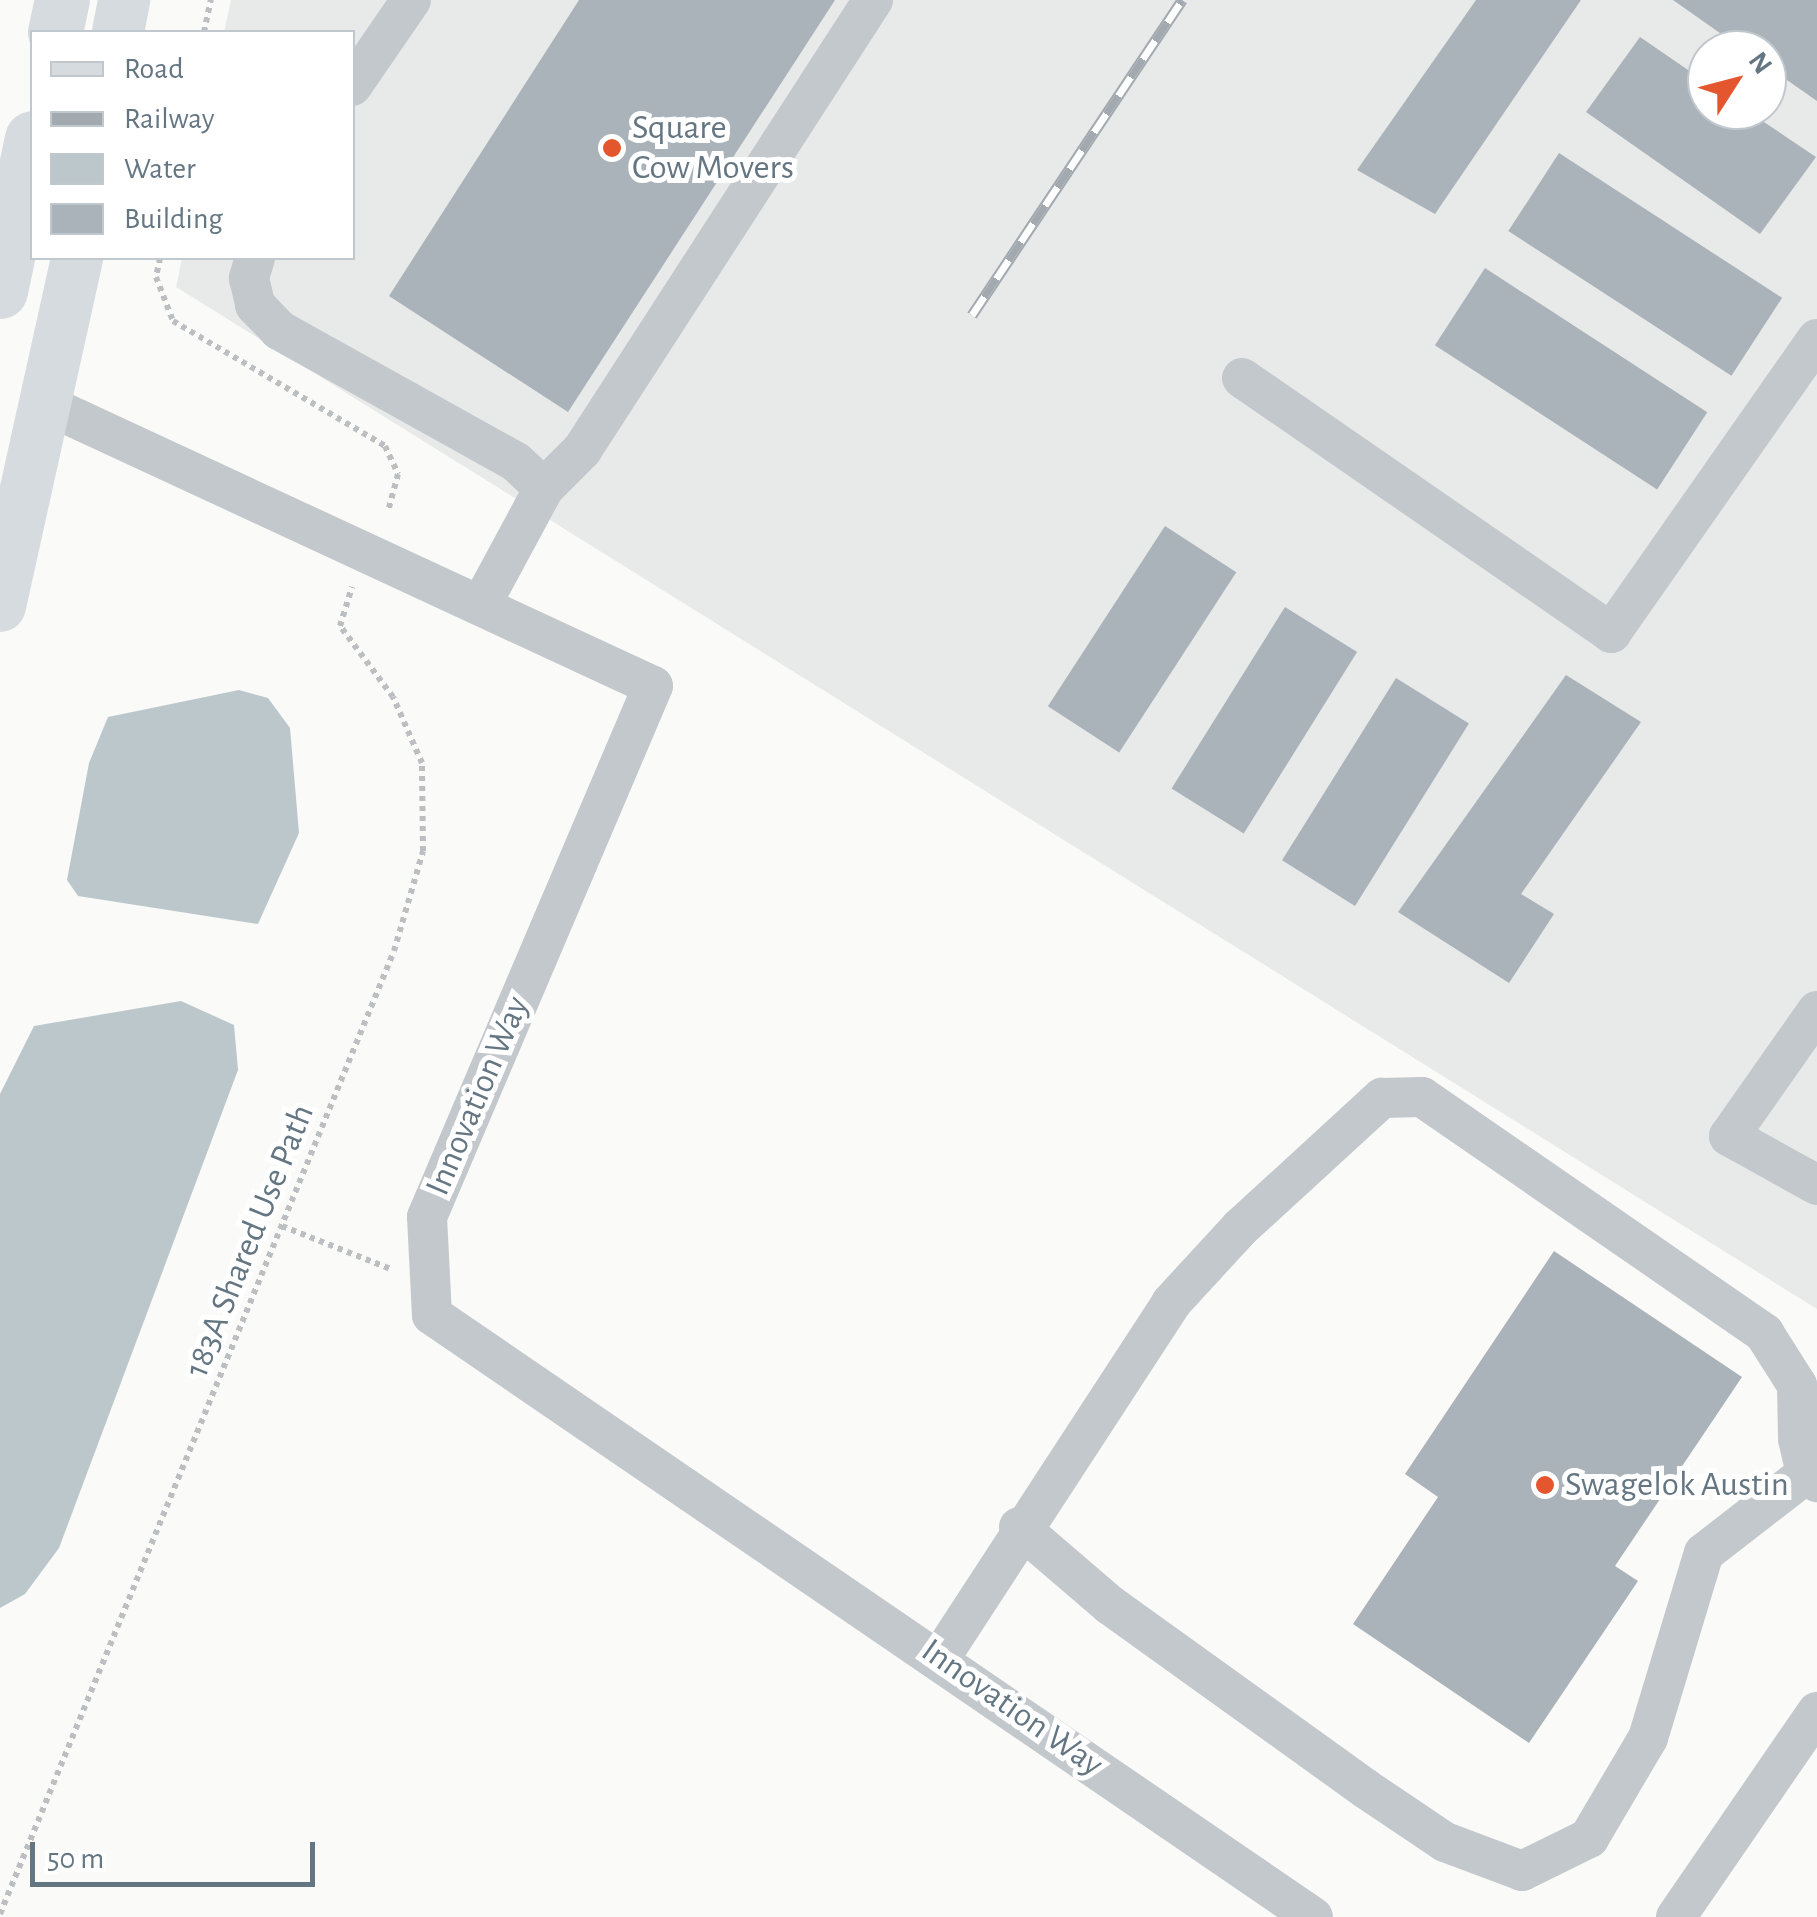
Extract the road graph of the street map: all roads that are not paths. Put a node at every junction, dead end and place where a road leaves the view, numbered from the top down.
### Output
1 (62, 0) edge
2 (124, 0) edge
3 (410, 0) edge
4 (873, 0) edge
5 (55, 30) edge
6 (118, 30) edge
7 (355, 82) edge
8 (30, 148) edge
9 (76, 260) edge
10 (255, 260) edge
11 (0, 290) edge
12 (1817, 339) edge
13 (1242, 378) dead end
14 (45, 404) junction
15 (544, 488) junction
16 (482, 605) junction
17 (0, 606) edge
18 (1817, 1010) edge
19 (1817, 1185) edge
20 (1811, 1478) edge
21 (1019, 1527) junction
22 (940, 1658) junction
23 (1817, 1712) edge
24 (1313, 1917) edge
25 (1676, 1917) edge

1 - 5 highway
2 - 6 main road
3 - 7 street
4 - 15 street
8 - 11 highway
9 - 14 main road
10 - 15 street
12 - 13 street
14 - 16 street, Innovation Way
14 - 17 main road
15 - 16 street
16 - 22 street, Innovation Way
18 - 19 street
20 - 21 street
20 - 21 street
21 - 22 street
22 - 24 street, Innovation Way
23 - 25 street

